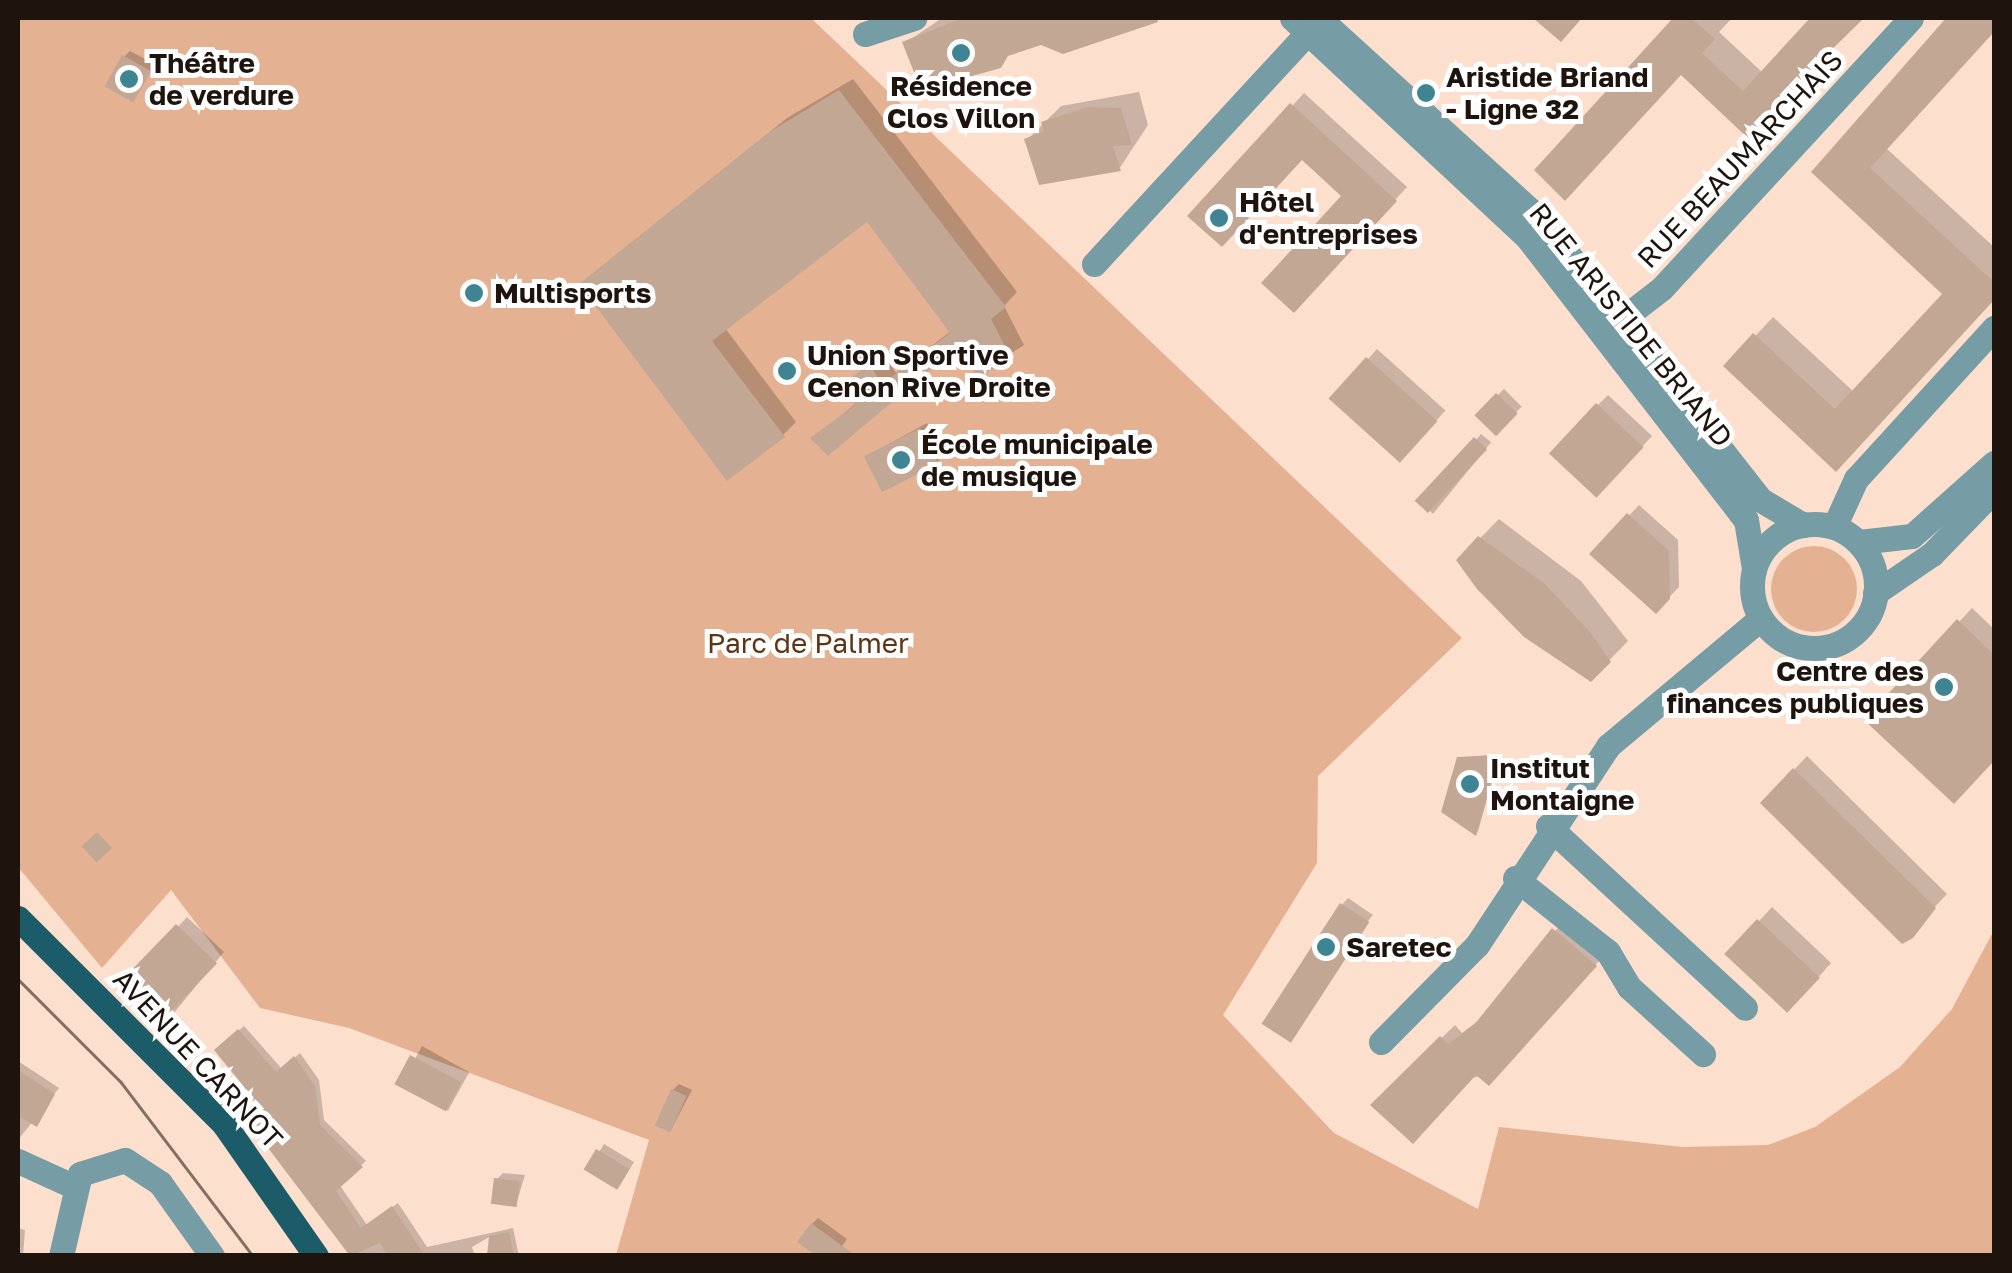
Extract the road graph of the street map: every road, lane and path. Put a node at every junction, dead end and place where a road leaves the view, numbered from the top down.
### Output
1 (914, 18) edge
2 (1911, 18) edge
3 (1312, 21) edge
4 (865, 34) dead end
5 (1094, 264) dead end
6 (1614, 325) junction
7 (1994, 328) edge
8 (1994, 463) edge
9 (1994, 490) edge
10 (1803, 524) junction
11 (1834, 527) junction
12 (1859, 542) junction
13 (1754, 568) junction
14 (1876, 594) junction
15 (1761, 618) junction
16 (1548, 826) junction
17 (1516, 878) junction
18 (18, 918) edge
19 (18, 938) edge
20 (1744, 1008) dead end
21 (1381, 1042) dead end
22 (1703, 1054) dead end
23 (18, 1161) edge
24 (75, 1186) junction
25 (61, 1256) edge
26 (212, 1256) edge
27 (298, 1256) edge
28 (316, 1256) edge

1 - 4 street
2 - 6 street, RUE BEAUMARCHAIS
3 - 5 street
3 - 6 street, RUE ARISTIDE BRIAND
6 - 10 street, RUE ARISTIDE BRIAND
6 - 13 street, RUE ARISTIDE BRIAND
7 - 11 street
8 - 12 street
9 - 14 street
10 - 11 street
10 - 13 street
11 - 12 street
12 - 14 street
13 - 15 street
14 - 15 street
15 - 16 street
16 - 17 street
16 - 20 street
17 - 21 street
17 - 22 street
18 - 28 main road, AVENUE CARNOT
19 - 27 main road, AVENUE CARNOT
23 - 24 street
24 - 25 street
24 - 26 street

